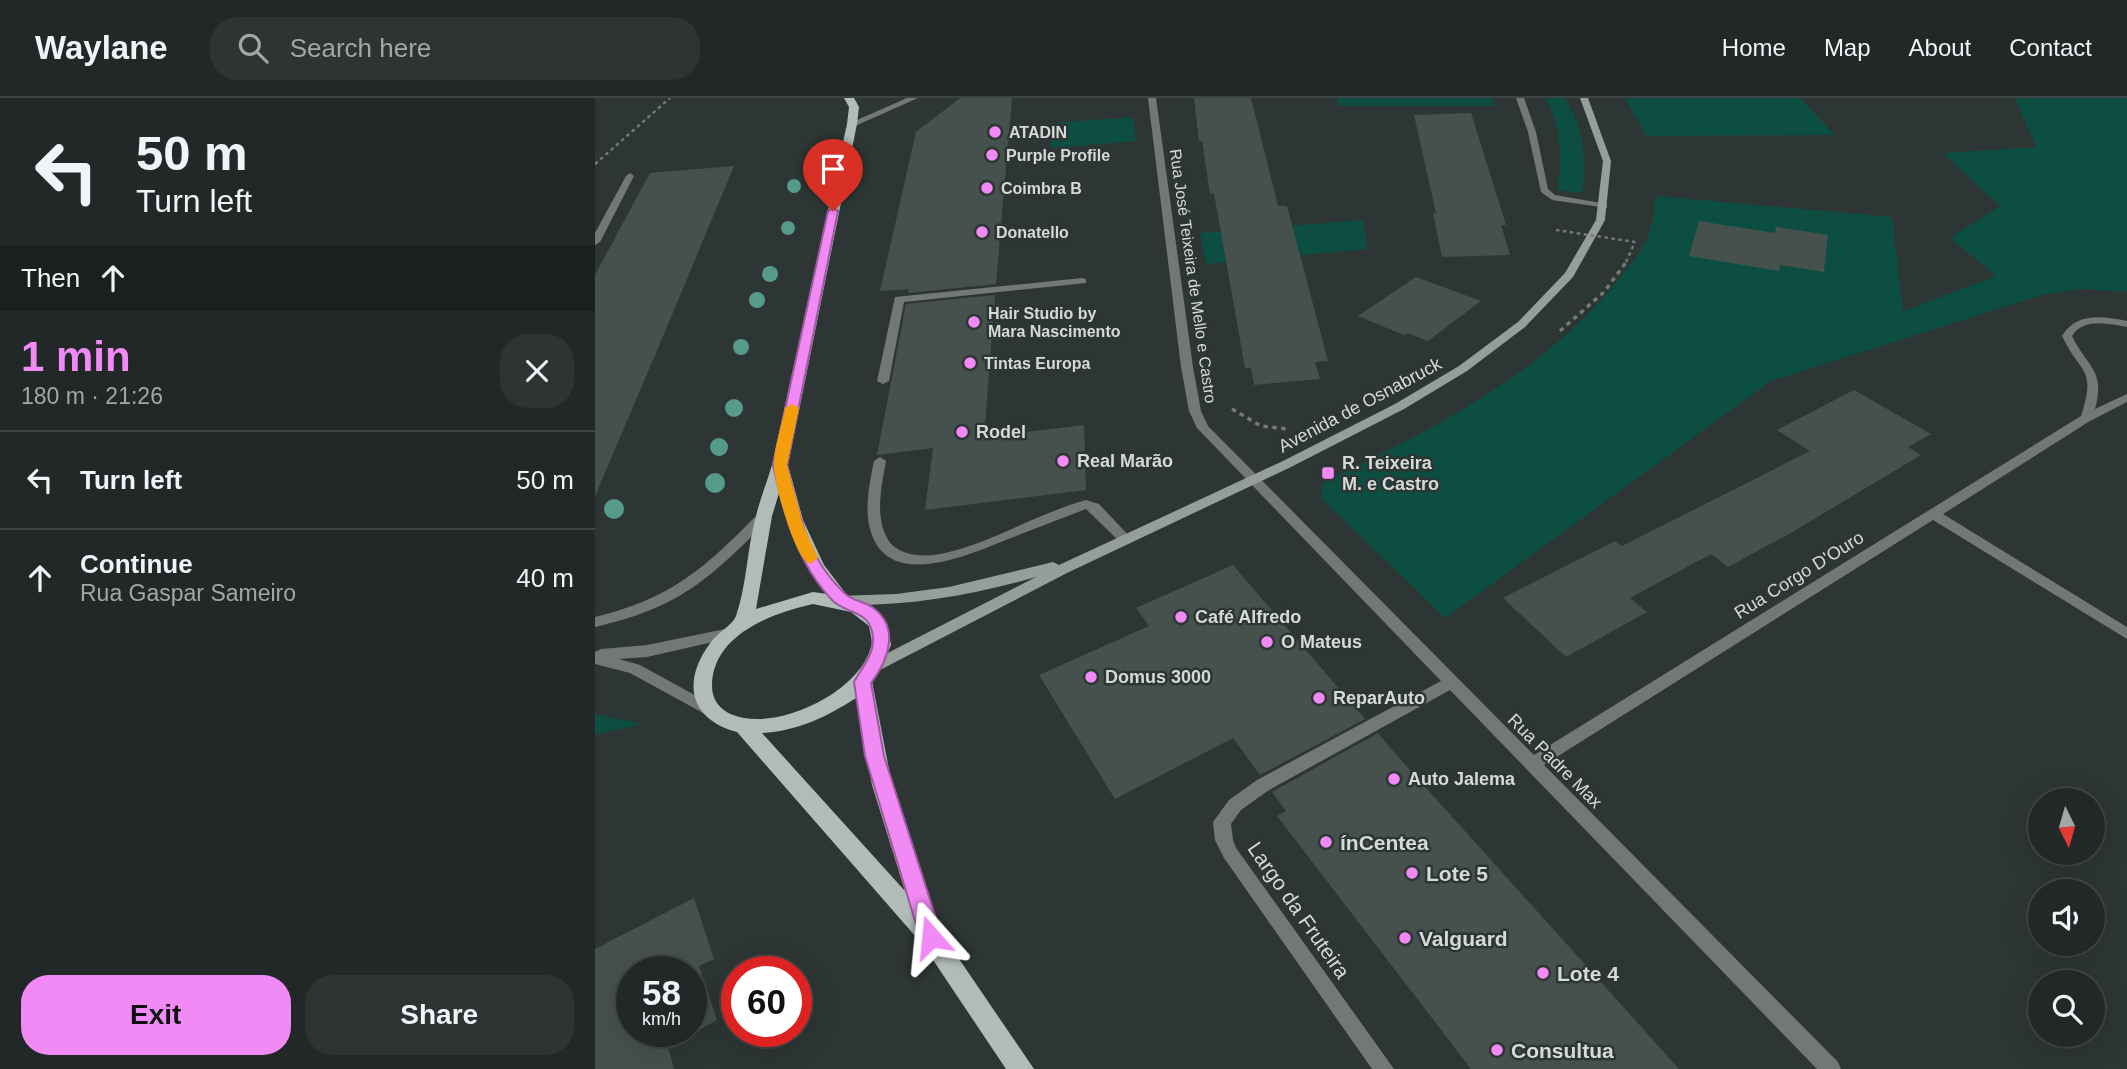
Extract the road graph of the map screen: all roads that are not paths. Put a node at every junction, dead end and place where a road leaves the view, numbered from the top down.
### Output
1 (849, 98) edge
2 (914, 98) edge
3 (1152, 98) edge
4 (1520, 98) edge
5 (1584, 98) edge
6 (852, 124) junction
7 (630, 176) dead end
8 (1604, 206) junction
9 (595, 242) edge
10 (1082, 281) dead end
11 (2127, 324) edge
12 (883, 381) dead end
13 (2127, 397) edge
14 (2086, 418) junction
15 (880, 461) dead end
16 (780, 465) junction
17 (1252, 480) junction
18 (1934, 513) junction
19 (764, 516) junction
20 (1125, 539) junction
21 (1085, 558) junction
22 (842, 600) junction
23 (595, 622) edge
24 (737, 628) junction
25 (2127, 634) edge
26 (595, 657) edge
27 (869, 674) junction
28 (1451, 683) junction
29 (735, 723) junction
30 (1531, 765) junction
31 (931, 937) junction
32 (1020, 1069) edge
33 (1384, 1069) edge
34 (1831, 1069) edge

1 - 6 main road
2 - 6 street
3 - 17 street, Rua José Teixeira de Mello e Castro
4 - 8 street
5 - 8 main road, Avenida de Osnabruck
6 - 16 main road
7 - 9 street
8 - 17 main road, Avenida de Osnabruck
10 - 12 street
11 - 14 street
13 - 14 street, Rua Corgo D'Ouro
14 - 18 street, Rua Corgo D'Ouro
15 - 20 street
16 - 19 main road
16 - 22 main road
17 - 20 main road, Avenida de Osnabruck
17 - 28 street, Rua Padre Max
18 - 25 street
18 - 30 street, Rua Corgo D'Ouro
19 - 23 street
19 - 24 main road
20 - 21 main road, Avenida de Osnabruck
21 - 22 main road
21 - 27 main road
22 - 24 main road
22 - 27 main road
24 - 26 street
24 - 29 main road
26 - 29 street
27 - 29 main road
27 - 31 main road
28 - 30 street, Rua Padre Max
28 - 33 street, Largo da Fruteira
29 - 31 main road
30 - 34 street, Rua Padre Max
31 - 32 main road

